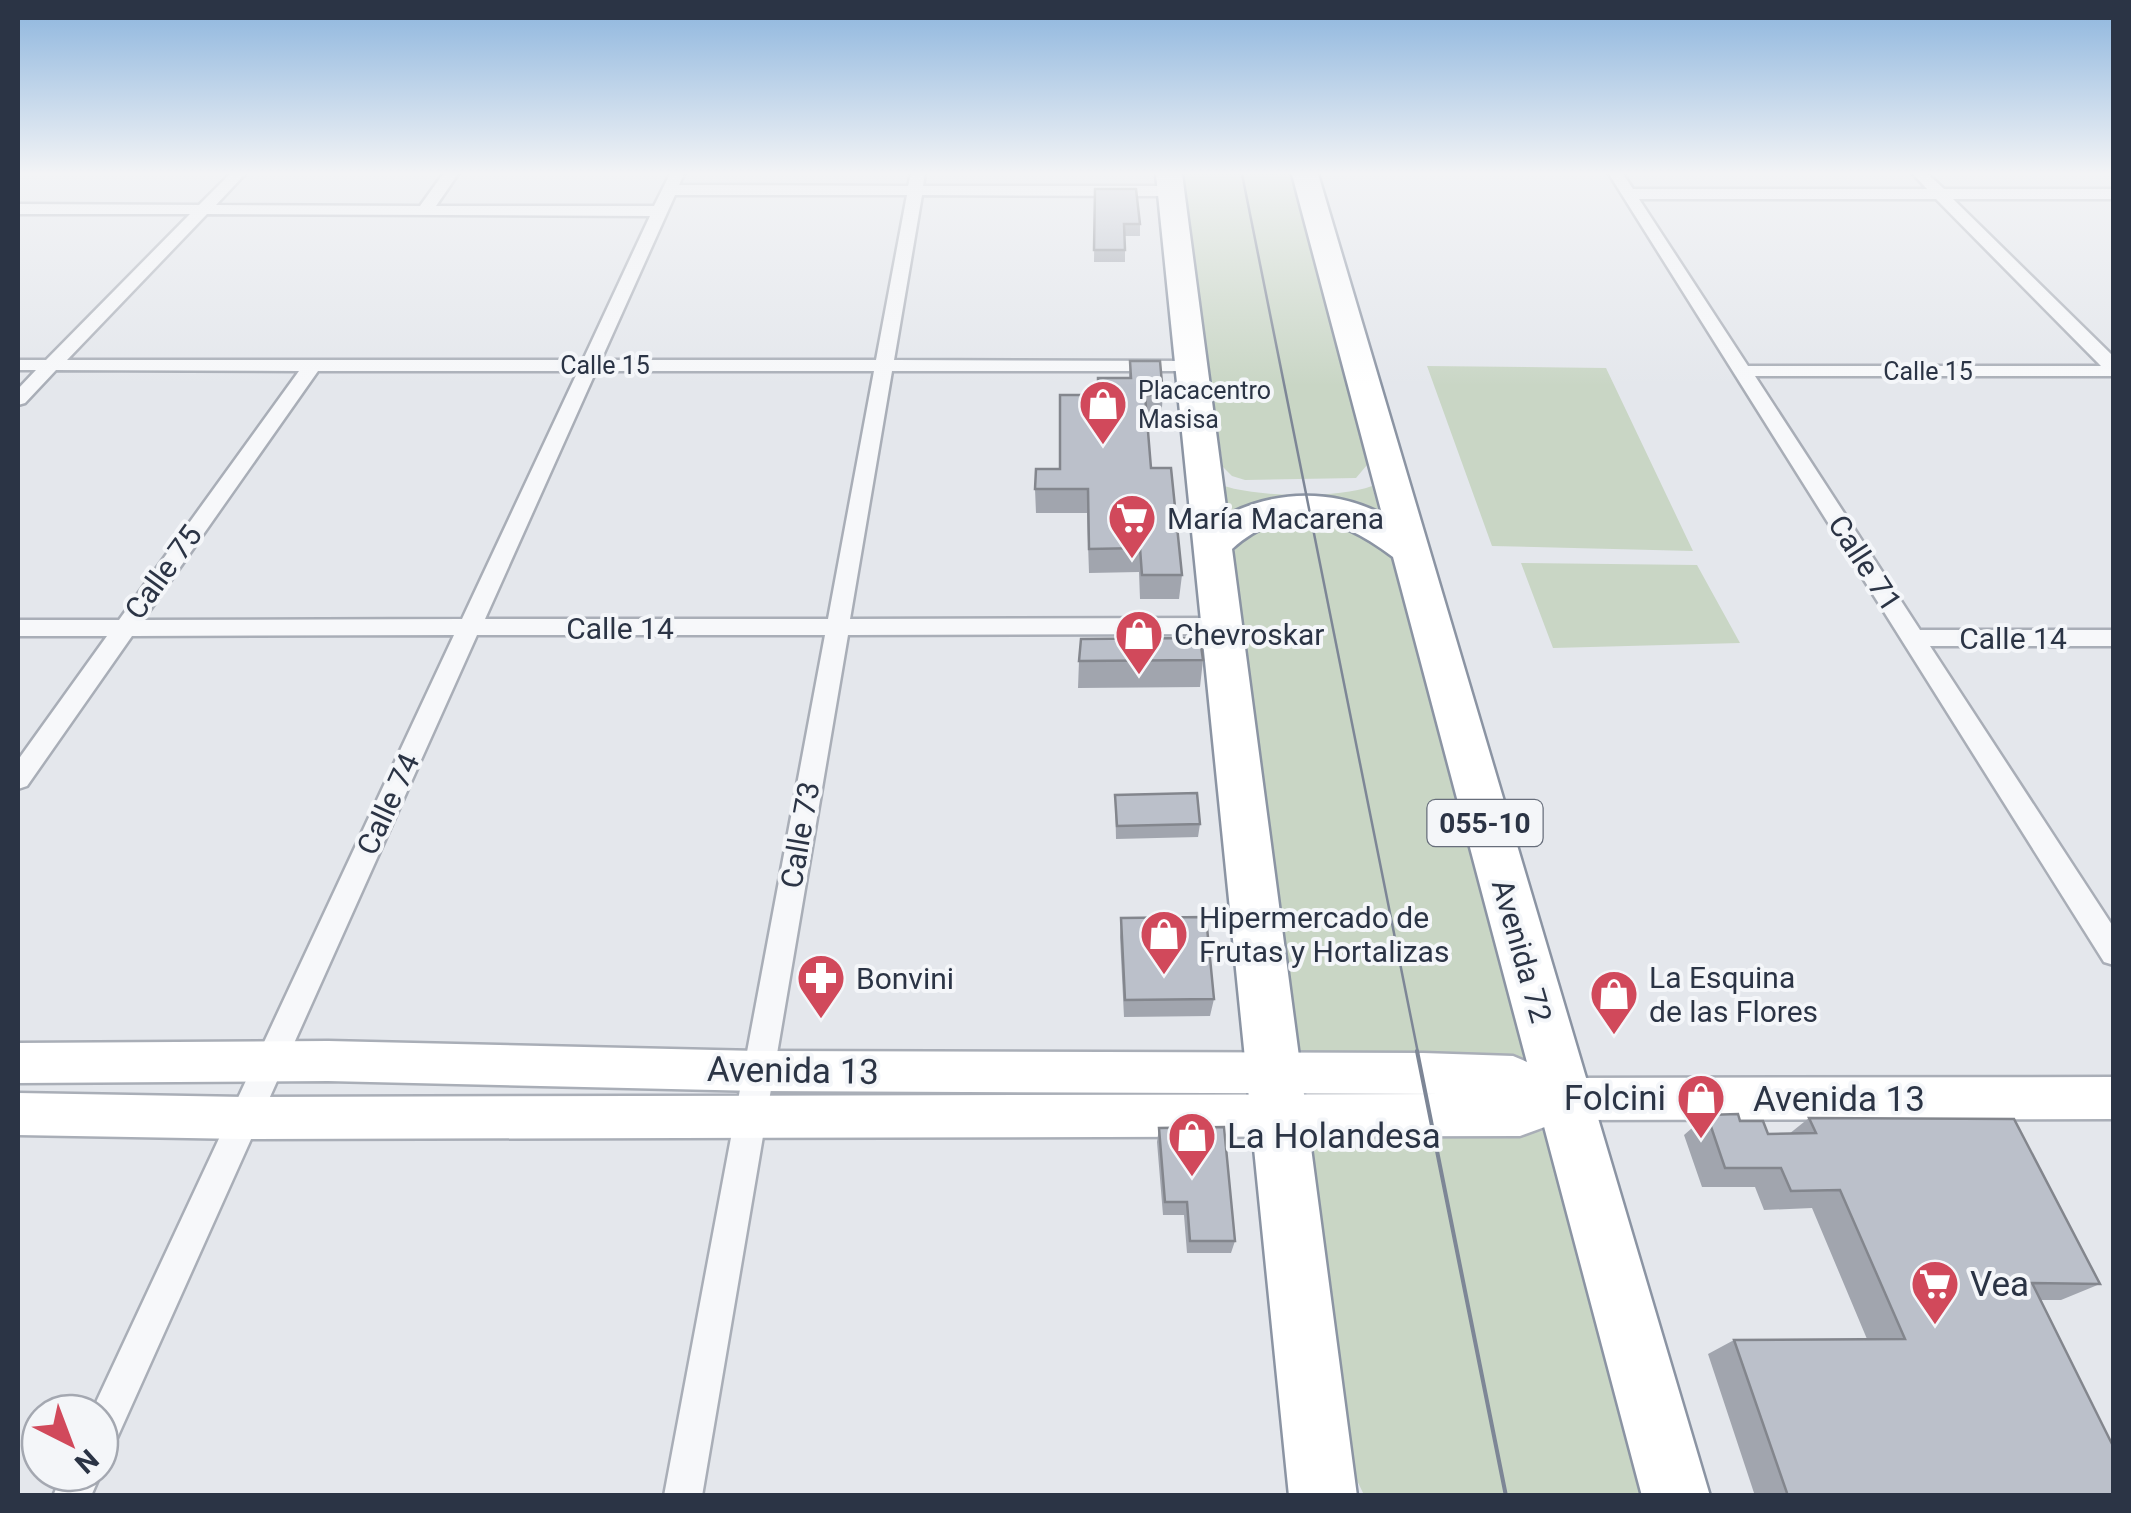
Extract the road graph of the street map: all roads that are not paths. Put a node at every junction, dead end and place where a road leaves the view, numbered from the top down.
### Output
1 (169, 245) edge
2 (644, 245) edge
3 (905, 245) edge
4 (1177, 245) edge
5 (1325, 245) edge
6 (1660, 245) edge
7 (1990, 245) edge
8 (882, 364) junction
9 (18, 365) edge
10 (589, 365) junction
11 (50, 366) junction
12 (1192, 366) junction
13 (311, 367) junction
14 (2114, 370) edge
15 (1742, 372) junction
16 (18, 399) edge
17 (1203, 464) junction
18 (1387, 467) junction
19 (1212, 546) junction
20 (1407, 548) junction
21 (1222, 626) junction
22 (18, 628) edge
23 (123, 628) junction
24 (469, 628) junction
25 (836, 628) junction
26 (1912, 638) junction
27 (2114, 638) edge
28 (18, 778) edge
29 (2114, 952) edge
30 (270, 1062) junction
31 (18, 1063) edge
32 (758, 1071) junction
33 (1276, 1096) junction
34 (2114, 1098) edge
35 (1564, 1099) junction
36 (18, 1114) edge
37 (748, 1117) junction
38 (244, 1118) junction
39 (119, 1393) edge
40 (1326, 1487) edge
41 (1674, 1492) edge
42 (683, 1496) edge

1 - 11 street
2 - 10 street, Calle 74
3 - 8 street, Calle 73
4 - 12 highway
5 - 18 highway, Avenida 72 / 055-10
6 - 15 street, Calle 71
7 - 14 street
8 - 10 street, Calle 15
8 - 12 street, Calle 15
8 - 25 street, Calle 73
9 - 11 street, Calle 15
10 - 13 street, Calle 15
10 - 24 street, Calle 74
11 - 13 street, Calle 15
11 - 16 street
12 - 17 highway
13 - 23 street, Calle 75
14 - 15 street, Calle 15
15 - 26 street, Calle 71
17 - 18 highway
17 - 19 highway
18 - 20 highway, Avenida 72 / 055-10
19 - 20 highway
19 - 21 highway
20 - 35 highway, Avenida 72 / 055-10
21 - 25 street, Calle 14
21 - 33 highway
22 - 23 street, Calle 14
23 - 24 street, Calle 14
23 - 28 street, Calle 75
24 - 25 street, Calle 14
24 - 30 street, Calle 74
25 - 32 street, Calle 73
26 - 27 street, Calle 14
26 - 29 street, Calle 71
30 - 31 street, Avenida 13
30 - 32 street, Avenida 13
30 - 38 street, Calle 74
32 - 33 street, Avenida 13
32 - 37 street, Calle 73
33 - 35 street, Avenida 13
33 - 37 street, Avenida 13
33 - 40 highway
34 - 35 street, Avenida 13
35 - 41 highway, Avenida 72 / 055-10
36 - 38 street, Avenida 13
37 - 38 street, Avenida 13
37 - 42 street, Calle 73
38 - 39 street, Calle 74

